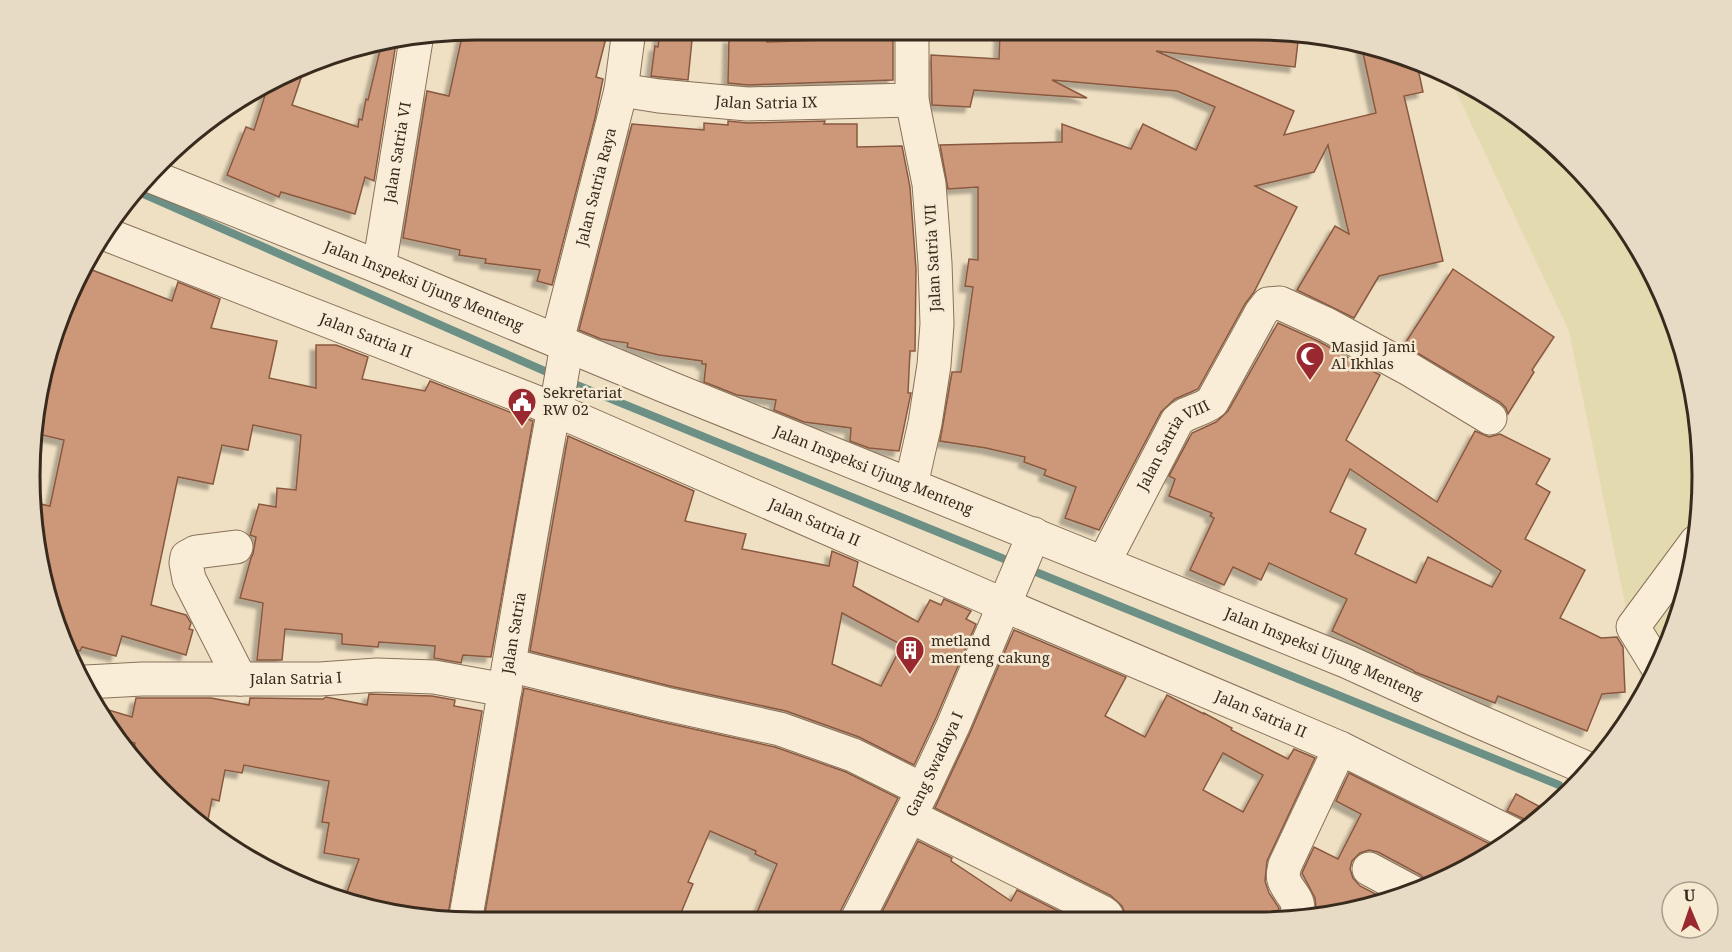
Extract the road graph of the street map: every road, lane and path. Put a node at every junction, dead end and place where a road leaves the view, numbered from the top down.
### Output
1 (628, 40) edge
2 (912, 40) edge
3 (415, 45) edge
4 (621, 90) junction
5 (912, 100) junction
6 (158, 179) edge
7 (112, 237) edge
8 (379, 267) junction
9 (564, 346) junction
10 (556, 406) junction
11 (1490, 418) dead end
12 (911, 484) junction
13 (1030, 541) junction
14 (236, 547) dead end
15 (1683, 559) edge
16 (1104, 562) junction
17 (1008, 594) junction
18 (1652, 658) edge
19 (507, 677) junction
20 (240, 680) junction
21 (92, 682) edge
22 (1340, 748) junction
23 (1581, 766) edge
24 (916, 803) junction
25 (1507, 832) edge
26 (1370, 869) dead end
27 (1401, 886) edge
28 (1298, 910) edge
29 (467, 912) edge
30 (861, 912) edge
31 (1102, 912) edge

1 - 4 street, Jalan Satria Raya
2 - 5 street, Jalan Satria VII
3 - 8 street, Jalan Satria VI
4 - 5 street, Jalan Satria IX
4 - 9 street, Jalan Satria Raya
5 - 12 street, Jalan Satria VII
6 - 8 street, Jalan Inspeksi Ujung Menteng
7 - 10 street, Jalan Satria II
8 - 9 street, Jalan Inspeksi Ujung Menteng
9 - 10 street, Jalan Satria
9 - 12 street, Jalan Inspeksi Ujung Menteng
10 - 17 street, Jalan Satria II
10 - 19 street, Jalan Satria
11 - 16 street, Jalan Satria VIII
12 - 13 street, Jalan Inspeksi Ujung Menteng
13 - 16 street, Jalan Inspeksi Ujung Menteng
13 - 17 street, Gang Swadaya I
14 - 20 street
15 - 18 street
16 - 23 street, Jalan Inspeksi Ujung Menteng
17 - 22 street, Jalan Satria II
17 - 24 street, Gang Swadaya I
19 - 20 street, Jalan Satria I
19 - 24 street, Jalan Satria I
19 - 29 street, Jalan Satria
20 - 21 street, Jalan Satria I
22 - 25 street, Jalan Satria II
22 - 28 street
24 - 30 street, Gang Swadaya I
24 - 31 street, Jalan Satria I
26 - 27 street

